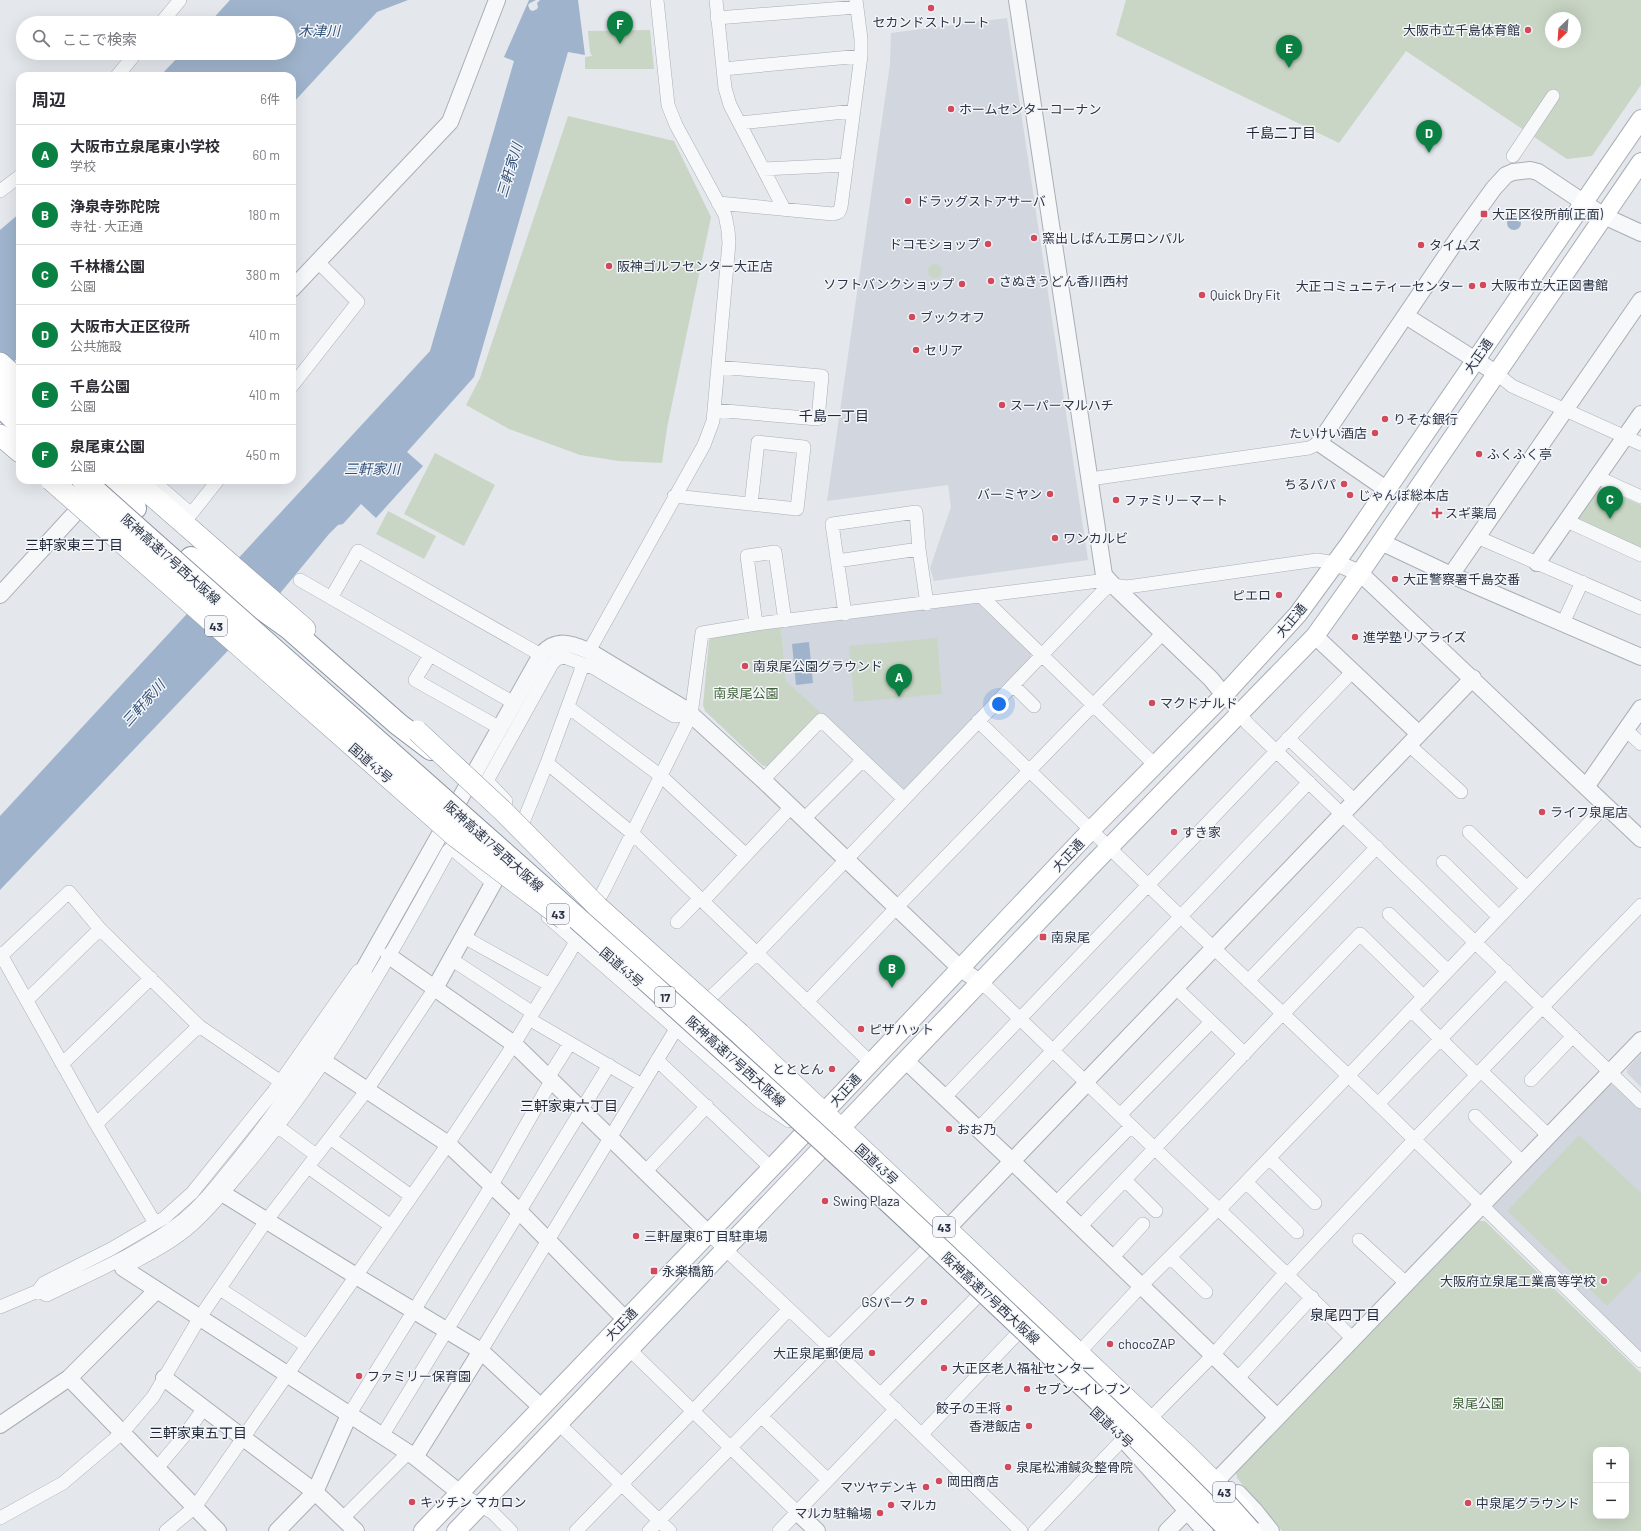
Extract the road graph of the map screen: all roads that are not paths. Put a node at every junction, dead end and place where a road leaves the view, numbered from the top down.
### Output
1 (180, 0) edge
2 (497, 0) edge
3 (657, 0) edge
4 (716, 0) edge
5 (1017, 0) edge
6 (857, 3) edge
7 (167, 16) edge
8 (717, 18) junction
9 (860, 56) junction
10 (131, 60) edge
11 (723, 69) junction
12 (121, 72) edge
13 (1553, 96) dead end
14 (854, 111) junction
15 (1641, 119) edge
16 (740, 123) junction
17 (1513, 156) dead end
18 (1641, 162) edge
19 (847, 165) junction
20 (763, 169) junction
21 (16, 179) edge
22 (0, 192) edge
23 (1584, 202) junction
24 (718, 203) junction
25 (784, 209) junction
26 (1604, 216) junction
27 (1641, 232) edge
28 (318, 262) junction
29 (296, 285) edge
30 (1641, 300) edge
31 (1406, 316) junction
32 (1475, 360) junction
33 (0, 363) edge
34 (718, 367) junction
35 (0, 371) edge
36 (1496, 373) junction
37 (16, 377) edge
38 (0, 381) edge
39 (296, 381) edge
40 (16, 385) edge
41 (0, 392) edge
42 (714, 410) junction
43 (1564, 410) junction
44 (1641, 414) edge
45 (10, 417) edge
46 (1625, 437) junction
47 (16, 438) edge
48 (1319, 443) junction
49 (1641, 444) edge
50 (1597, 477) junction
51 (1090, 479) junction
52 (56, 484) edge
53 (87, 484) edge
54 (102, 484) edge
55 (110, 484) edge
56 (139, 484) edge
57 (157, 484) edge
58 (215, 484) edge
59 (1386, 489) junction
60 (674, 496) junction
61 (1641, 497) edge
62 (751, 504) junction
63 (1567, 521) junction
64 (1477, 537) junction
65 (1381, 542) junction
66 (919, 549) junction
67 (1641, 555) edge
68 (837, 561) junction
69 (1336, 563) junction
70 (1537, 563) junction
71 (190, 566) junction
72 (1360, 573) junction
73 (1451, 575) junction
74 (300, 580) dead end
75 (1582, 582) junction
76 (1113, 585) junction
77 (0, 595) edge
78 (981, 596) junction
79 (331, 598) junction
80 (927, 604) junction
81 (1641, 608) edge
82 (845, 614) junction
83 (785, 621) junction
84 (1563, 623) junction
85 (756, 624) junction
86 (1164, 633) junction
87 (1315, 636) junction
88 (430, 655) junction
89 (541, 655) junction
90 (1042, 655) junction
91 (1641, 657) edge
92 (586, 658) junction
93 (1353, 671) junction
94 (1473, 678) junction
95 (1012, 685) junction
96 (1224, 695) junction
97 (514, 704) junction
98 (1094, 705) junction
99 (1034, 706) dead end
100 (568, 707) junction
101 (1641, 708) edge
102 (1240, 714) junction
103 (691, 716) junction
104 (978, 722) junction
105 (500, 728) junction
106 (1626, 730) junction
107 (1288, 738) junction
108 (1413, 739) junction
109 (1641, 744) edge
110 (1276, 750) junction
111 (863, 760) junction
112 (547, 762) junction
113 (1155, 765) junction
114 (1030, 771) junction
115 (465, 776) junction
116 (661, 776) junction
117 (763, 780) junction
118 (1309, 782) junction
119 (1586, 787) junction
120 (1461, 792) dead end
121 (904, 799) junction
122 (1355, 801) junction
123 (1605, 806) junction
124 (792, 807) junction
125 (427, 812) junction
126 (1343, 814) junction
127 (804, 819) junction
128 (524, 820) junction
129 (445, 826) junction
130 (1091, 830) junction
131 (1469, 832) dead end
132 (633, 834) junction
133 (1641, 839) edge
134 (1377, 847) junction
135 (1110, 848) junction
136 (746, 855) junction
137 (846, 859) junction
138 (1443, 862) dead end
139 (496, 878) junction
140 (1148, 885) junction
141 (1527, 888) junction
142 (600, 898) junction
143 (701, 900) junction
144 (1641, 905) edge
145 (897, 907) junction
146 (1389, 914) dead end
147 (1180, 916) junction
148 (1499, 917) junction
149 (677, 922) dead end
150 (100, 929) junction
151 (464, 937) junction
152 (576, 942) junction
153 (1476, 942) junction
154 (1213, 948) junction
155 (757, 953) junction
156 (1, 954) edge
157 (389, 956) junction
158 (451, 959) junction
159 (364, 969) junction
160 (961, 969) junction
161 (1448, 971) junction
162 (1506, 971) junction
163 (151, 978) junction
164 (1248, 981) junction
165 (981, 983) junction
166 (550, 985) junction
167 (435, 988) junction
168 (1176, 988) junction
169 (712, 996) junction
170 (1424, 997) junction
171 (27, 1000) junction
172 (807, 1002) junction
173 (1543, 1006) junction
174 (1411, 1010) junction
175 (1283, 1014) junction
176 (531, 1016) junction
177 (1020, 1018) junction
178 (1211, 1022) junction
179 (199, 1026) junction
180 (676, 1029) junction
181 (1573, 1036) junction
182 (1440, 1039) junction
183 (1641, 1040) edge
184 (570, 1043) junction
185 (514, 1044) junction
186 (1053, 1049) junction
187 (1245, 1054) junction
188 (658, 1060) junction
189 (323, 1061) junction
190 (870, 1062) junction
191 (906, 1062) junction
192 (62, 1064) junction
193 (609, 1065) junction
194 (1610, 1072) junction
195 (1479, 1073) junction
196 (1348, 1076) junction
197 (550, 1079) junction
198 (1531, 1080) dead end
199 (281, 1082) junction
200 (1087, 1083) junction
201 (642, 1085) junction
202 (367, 1090) junction
203 (945, 1097) junction
204 (1641, 1102) edge
205 (1378, 1104) junction
206 (707, 1106) junction
207 (582, 1110) junction
208 (823, 1114) junction
209 (1120, 1115) junction
210 (1475, 1116) dead end
211 (96, 1124) junction
212 (278, 1126) junction
213 (1131, 1126) junction
214 (800, 1129) junction
215 (978, 1129) junction
216 (841, 1130) junction
217 (1549, 1136) junction
218 (610, 1137) junction
219 (330, 1138) junction
220 (1414, 1140) junction
221 (448, 1144) junction
222 (1155, 1149) junction
223 (822, 1150) junction
224 (316, 1155) junction
225 (1269, 1158) junction
226 (1013, 1162) junction
227 (1523, 1163) junction
228 (308, 1167) junction
229 (771, 1168) junction
230 (646, 1171) junction
231 (1125, 1180) junction
232 (1246, 1182) junction
233 (492, 1185) junction
234 (222, 1193) junction
235 (411, 1196) junction
236 (1056, 1203) junction
237 (1315, 1203) dead end
238 (1480, 1206) junction
239 (1218, 1209) junction
240 (1156, 1211) dead end
241 (520, 1212) junction
242 (266, 1221) junction
243 (155, 1223) junction
244 (1144, 1224) dead end
245 (391, 1226) junction
246 (1080, 1227) junction
247 (946, 1229) junction
248 (1297, 1232) dead end
249 (708, 1233) junction
250 (548, 1240) junction
251 (1359, 1240) dead end
252 (726, 1249) junction
253 (926, 1250) junction
254 (1170, 1257) junction
255 (1112, 1258) junction
256 (123, 1268) joint
257 (1286, 1272) junction
258 (356, 1276) junction
259 (1406, 1283) junction
260 (1141, 1286) junction
261 (220, 1289) junction
262 (157, 1290) junction
263 (38, 1291) junction
264 (1206, 1292) dead end
265 (977, 1297) junction
266 (1312, 1297) junction
267 (0, 1307) edge
268 (413, 1309) junction
269 (789, 1309) junction
270 (200, 1317) junction
271 (625, 1319) junction
272 (447, 1329) junction
273 (1016, 1335) junction
274 (1352, 1338) junction
275 (307, 1346) junction
276 (830, 1346) junction
277 (630, 1350) junction
278 (481, 1351) junction
279 (1078, 1354) junction
280 (1214, 1354) junction
281 (1641, 1361) edge
282 (287, 1374) junction
283 (1059, 1375) junction
284 (69, 1378) junction
285 (164, 1378) junction
286 (1238, 1378) junction
287 (881, 1394) junction
288 (541, 1406) junction
289 (204, 1408) junction
290 (896, 1409) junction
291 (693, 1411) junction
292 (349, 1415) junction
293 (761, 1416) junction
294 (1277, 1417) junction
295 (1149, 1420) junction
296 (558, 1424) junction
297 (0, 1425) edge
298 (123, 1432) junction
299 (922, 1434) junction
300 (382, 1436) junction
301 (243, 1438) junction
302 (1123, 1439) junction
303 (731, 1447) junction
304 (412, 1455) junction
305 (157, 1468) junction
306 (1221, 1476) junction
307 (828, 1480) junction
308 (622, 1484) junction
309 (315, 1492) junction
310 (460, 1493) junction
311 (480, 1505) junction
312 (194, 1507) junction
313 (1187, 1511) junction
314 (798, 1512) junction
315 (0, 1518) edge
316 (343, 1518) junction
317 (659, 1520) junction
318 (166, 1531) edge
319 (218, 1531) edge
320 (277, 1531) edge
321 (356, 1531) edge
322 (423, 1531) edge
323 (456, 1531) edge
324 (511, 1531) edge
325 (576, 1531) edge
326 (649, 1531) edge
327 (670, 1531) edge
328 (779, 1531) edge
329 (817, 1531) edge
330 (1021, 1531) edge
331 (1035, 1531) edge
332 (1167, 1531) edge
333 (1205, 1531) edge
334 (1220, 1531) edge
335 (1231, 1531) edge
336 (1250, 1531) edge
337 (1260, 1531) edge
338 (1271, 1531) edge

1 - 7 street
2 - 28 street
3 - 24 street
4 - 8 street
5 - 51 street
6 - 8 street
6 - 9 street
8 - 11 street
9 - 11 street
9 - 14 street
10 - 12 street
11 - 16 street
13 - 17 street
14 - 16 street
14 - 19 street
15 - 23 main road, 大正通
16 - 20 street
18 - 26 main road, 大正通
19 - 20 street
19 - 25 street
20 - 25 street
21 - 22 street
23 - 26 street
23 - 31 street
23 - 32 main road, 大正通
24 - 25 street
24 - 34 street
26 - 27 street
26 - 36 main road, 大正通
28 - 29 street
28 - 39 street
30 - 43 street
31 - 32 street
31 - 48 street
32 - 36 street
32 - 59 main road, 大正通
33 - 37 highway
34 - 42 street
34 - 42 street
35 - 40 highway
36 - 43 street
36 - 65 main road, 大正通
38 - 45 highway
41 - 45 highway
42 - 60 street
43 - 46 street
43 - 64 street
44 - 46 street
45 - 47 highway
46 - 49 street
46 - 50 street
48 - 51 street
48 - 59 street
50 - 61 street
50 - 63 street
51 - 76 street
52 - 125 highway, 国道43号 / 43, bridge
53 - 71 highway, 阪神高速17号西大阪線 / 17, bridge
54 - 77 street
55 - 71 highway, 阪神高速17号西大阪線 / 17
56 - 115 highway, 国道43号 / 43, bridge
57 - 58 street
59 - 69 main road, 大正通
60 - 62 street
60 - 92 street
62 - 62 street
63 - 67 street
63 - 70 street
64 - 70 street
64 - 73 street
65 - 72 main road, 大正通
65 - 73 street
66 - 68 street
66 - 68 street
66 - 80 street
68 - 82 street
69 - 72 street
69 - 76 street
69 - 96 main road, 大正通
70 - 75 street
71 - 115 highway, bridge
71 - 125 highway, bridge
71 - 335 highway, 阪神高速17号西大阪線 / 17, bridge
71 - 336 highway, 阪神高速17号西大阪線 / 17, bridge
72 - 87 main road, 大正通
72 - 94 street
73 - 84 street
74 - 79 street
75 - 81 street
75 - 84 street
76 - 78 street
76 - 86 street
76 - 90 street
78 - 80 street
78 - 90 street
79 - 88 street
79 - 89 street
80 - 82 street
82 - 83 street
83 - 85 street
83 - 85 street
84 - 91 street
85 - 103 street
86 - 96 street
86 - 98 street
87 - 93 street
87 - 102 main road, 大正通
88 - 97 street
88 - 105 street
89 - 92 street
89 - 97 street
90 - 95 street
90 - 98 street
92 - 100 street
92 - 103 street
92 - 128 street
93 - 107 street
93 - 108 street
94 - 108 street
94 - 119 street
95 - 99 street
95 - 104 street
96 - 102 street
96 - 113 main road, 大正通
97 - 105 street
98 - 113 street
98 - 114 street
100 - 112 street
100 - 116 street
101 - 106 street
102 - 110 street
102 - 135 main road, 大正通
103 - 116 street
103 - 117 street
104 - 114 street
104 - 121 street
105 - 129 street
106 - 109 street
106 - 119 street
107 - 110 street
107 - 122 street
108 - 120 street
108 - 122 street
110 - 118 street
110 - 140 street
111 - 117 street
111 - 121 street
111 - 127 street
112 - 128 street
112 - 132 street
113 - 130 main road, 大正通
114 - 130 street
114 - 145 street
115 - 208 highway, 国道43号 / 43, bridge
116 - 132 street
116 - 136 street
117 - 124 street
118 - 126 street
118 - 147 street
119 - 123 street
121 - 137 street
122 - 126 street
123 - 133 street
123 - 141 street
124 - 127 street
124 - 136 street
125 - 214 highway, 国道43号 / 43, bridge
126 - 134 street
126 - 154 street
127 - 137 street
128 - 142 street
129 - 139 street
129 - 159 street
130 - 135 street
130 - 160 main road, 大正通
131 - 141 street
132 - 142 street
132 - 143 street
134 - 153 street
134 - 164 street
135 - 140 street
135 - 165 main road, 大正通
136 - 143 street
137 - 145 street
137 - 155 street
138 - 148 street
139 - 151 street
139 - 152 street
139 - 157 street
140 - 147 street
140 - 177 street
141 - 148 street
142 - 152 street
142 - 169 street
143 - 149 street
143 - 155 street
144 - 173 street
145 - 160 street
145 - 172 street
146 - 161 street
147 - 154 street
147 - 186 street
148 - 153 street
150 - 156 street
150 - 163 street
150 - 171 street
151 - 158 street
151 - 166 street
152 - 166 street
152 - 180 street
153 - 161 street
153 - 162 street
154 - 164 street
154 - 168 street
155 - 169 street
155 - 172 street
156 - 171 street
157 - 167 street
157 - 189 street
158 - 167 street
158 - 176 street
159 - 199 street
159 - 263 street
160 - 165 street
160 - 190 main road, 大正通
161 - 170 street
162 - 173 street
162 - 182 street
163 - 179 street
163 - 192 street
164 - 175 street
165 - 177 street
165 - 191 main road, 大正通
166 - 176 street
167 - 185 street
167 - 202 street
168 - 178 street
168 - 200 street
169 - 208 street
170 - 174 street
170 - 175 street
171 - 192 street
172 - 190 street
173 - 181 street
173 - 195 street
174 - 182 street
174 - 196 street
175 - 187 street
175 - 196 street
176 - 184 street
176 - 185 street
177 - 186 street
177 - 203 street
178 - 187 street
178 - 209 street
179 - 199 street
179 - 211 street
180 - 188 street
180 - 214 street
181 - 194 street
181 - 198 street
182 - 195 street
182 - 205 street
183 - 194 street
184 - 193 street
184 - 197 street
185 - 197 street
185 - 221 street
186 - 200 street
186 - 215 street
187 - 222 street
188 - 201 street
188 - 206 street
189 - 202 street
189 - 212 street
190 - 208 main road, 大正通
191 - 203 street
191 - 216 main road, 大正通
192 - 211 street
193 - 201 street
193 - 207 street
194 - 204 street
194 - 217 street
195 - 217 street
195 - 220 street
196 - 205 street
196 - 225 street
197 - 207 street
197 - 233 street
199 - 243 street
200 - 209 street
200 - 226 street
201 - 218 street
202 - 219 street
202 - 221 street
203 - 215 street
205 - 220 street
206 - 229 street
206 - 230 street
207 - 218 street
207 - 241 street
208 - 214 main road, 大正通
208 - 216 highway, 国道43号 / 43
209 - 213 street
210 - 227 street
211 - 243 street
212 - 224 street
212 - 234 street
213 - 222 street
213 - 236 street
214 - 223 highway, 国道43号 / 43
214 - 229 main road, 大正通
215 - 226 street
216 - 223 main road, 大正通
216 - 247 highway, 国道43号 / 43
217 - 227 street
218 - 230 street
218 - 250 street
219 - 224 street
219 - 235 street
220 - 238 street
220 - 257 street
221 - 233 street
221 - 235 street
222 - 231 street
222 - 239 street
223 - 252 main road, 大正通
223 - 253 highway, 国道43号 / 43
224 - 228 street
225 - 232 street
225 - 237 street
226 - 236 street
226 - 247 street
227 - 238 street
228 - 242 street
228 - 245 street
229 - 249 main road, 大正通
230 - 249 street
231 - 240 street
231 - 246 street
232 - 239 street
232 - 248 street
233 - 241 street
233 - 268 street
234 - 242 street
234 - 256 street
235 - 245 street
236 - 246 street
238 - 259 street
238 - 281 street
239 - 254 street
239 - 257 street
241 - 250 street
241 - 272 street
242 - 258 street
242 - 261 street
243 - 263 street
244 - 255 street
245 - 258 street
246 - 255 street
247 - 279 highway, 国道43号 / 43
249 - 252 street
249 - 271 main road, 大正通
250 - 271 street
250 - 278 street
251 - 259 street
252 - 269 street
252 - 277 main road, 大正通
253 - 265 highway, 国道43号 / 43
253 - 276 street
254 - 260 street
254 - 264 street
255 - 260 street
256 - 262 street
257 - 266 street
257 - 280 street
258 - 268 street
258 - 275 street
259 - 274 street
260 - 279 street
260 - 280 street
261 - 270 street
261 - 275 street
262 - 270 street
262 - 284 street
263 - 267 street
265 - 273 highway, 国道43号 / 43
265 - 287 street
266 - 274 street
266 - 286 street
268 - 272 street
268 - 292 street
269 - 276 street
269 - 291 street
270 - 282 street
270 - 285 street
271 - 288 main road, 大正通
272 - 278 street
272 - 300 street
273 - 283 highway, 国道43号 / 43
273 - 299 street
274 - 294 street
275 - 282 street
276 - 287 street
276 - 293 street
277 - 291 street
277 - 296 main road, 大正通
278 - 288 street
278 - 304 street
279 - 283 street
279 - 295 highway, 国道43号 / 43
280 - 286 street
280 - 295 street
282 - 292 street
282 - 301 street
283 - 302 highway, 国道43号 / 43
284 - 297 street
284 - 298 street
285 - 289 street
285 - 298 street
286 - 294 street
287 - 290 street
288 - 310 main road, 大正通
289 - 301 street
289 - 305 street
290 - 299 street
290 - 307 street
291 - 303 street
291 - 308 street
292 - 300 street
292 - 309 street
293 - 303 street
293 - 307 street
294 - 306 street
295 - 306 street
295 - 337 highway, 国道43号 / 43
296 - 308 street
296 - 311 main road, 大正通
298 - 305 street
298 - 315 street
299 - 330 street
300 - 304 street
301 - 309 street
301 - 312 street
302 - 313 street
302 - 331 street
302 - 334 highway, 国道43号 / 43
303 - 314 street
303 - 317 street
304 - 310 street
304 - 316 street
305 - 312 street
306 - 338 street
307 - 314 street
308 - 317 street
308 - 325 street
309 - 316 street
309 - 320 street
310 - 311 street
310 - 322 main road, 大正通
311 - 323 main road, 大正通
311 - 324 street
312 - 318 street
312 - 319 street
313 - 332 street
313 - 333 street
314 - 328 street
314 - 329 street
316 - 321 street
317 - 326 street
317 - 327 street

